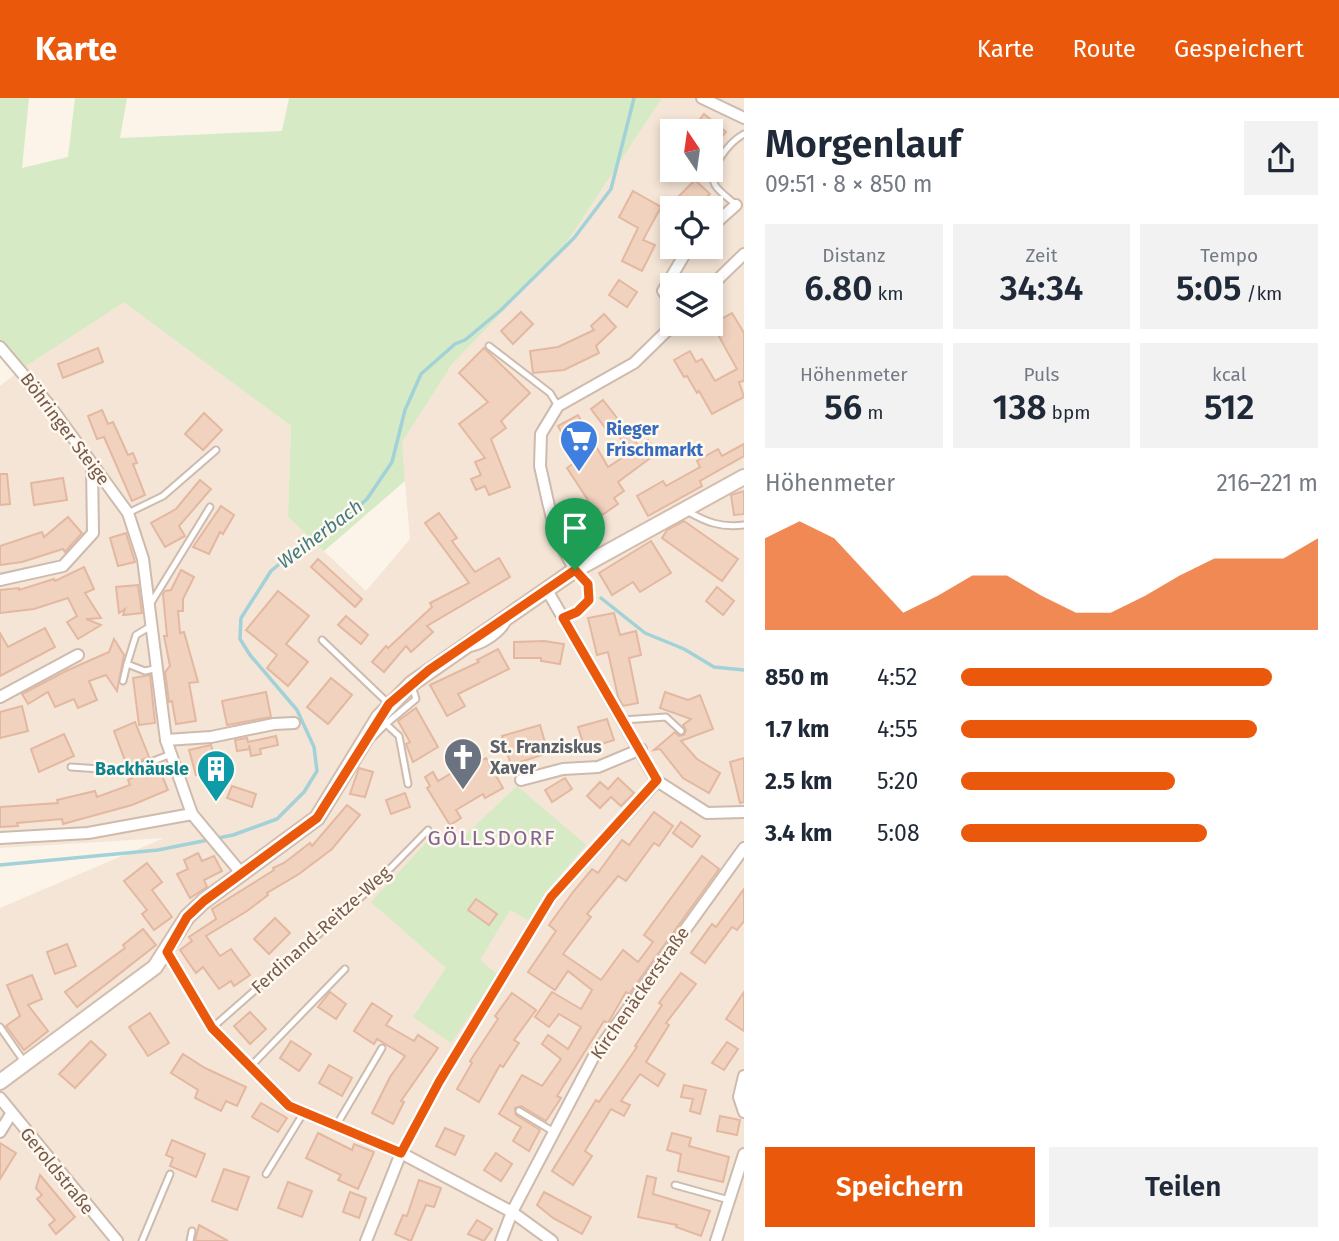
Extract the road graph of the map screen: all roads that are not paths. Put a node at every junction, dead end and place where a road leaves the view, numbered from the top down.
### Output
1 (702, 98) edge
2 (744, 118) edge
3 (744, 134) edge
4 (736, 205) joint
5 (723, 216) edge
6 (744, 254) edge
7 (723, 274) edge
8 (662, 336) edge
9 (489, 346) dead end
10 (0, 347) edge
11 (558, 406) junction
12 (216, 450) dead end
13 (92, 464) junction
14 (744, 477) edge
15 (210, 507) dead end
16 (684, 509) junction
17 (128, 513) junction
18 (744, 525) edge
19 (575, 570) junction
20 (0, 580) edge
21 (547, 590) junction
22 (150, 603) junction
23 (563, 618) junction
24 (153, 625) junction
25 (322, 640) dead end
26 (78, 655) dead end
27 (127, 664) junction
28 (158, 668) junction
29 (123, 681) dead end
30 (411, 684) junction
31 (0, 697) edge
32 (389, 704) junction
33 (622, 720) junction
34 (294, 723) dead end
35 (386, 724) junction
36 (681, 731) dead end
37 (166, 740) junction
38 (363, 746) junction
39 (641, 749) junction
40 (171, 754) junction
41 (71, 767) dead end
42 (521, 780) dead end
43 (657, 780) junction
44 (408, 785) dead end
45 (744, 812) edge
46 (192, 814) junction
47 (428, 830) dead end
48 (0, 838) edge
49 (744, 848) edge
50 (739, 863) edge
51 (242, 873) junction
52 (167, 952) junction
53 (345, 969) dead end
54 (0, 1027) edge
55 (212, 1028) junction
56 (383, 1048) dead end
57 (25, 1063) junction
58 (248, 1068) junction
59 (744, 1076) edge
60 (0, 1082) edge
61 (0, 1098) edge
62 (519, 1111) dead end
63 (304, 1112) junction
64 (744, 1112) edge
65 (11, 1114) junction
66 (336, 1126) junction
67 (0, 1132) edge
68 (554, 1132) junction
69 (401, 1153) junction
70 (744, 1154) edge
71 (170, 1174) dead end
72 (266, 1174) dead end
73 (675, 1185) dead end
74 (729, 1200) junction
75 (512, 1212) junction
76 (192, 1231) dead end
77 (117, 1241) edge
78 (142, 1241) edge
79 (190, 1241) edge
80 (366, 1241) edge
81 (501, 1241) edge
82 (552, 1241) edge
83 (716, 1241) edge

1 - 2 street
3 - 4 lane
4 - 5 street
6 - 7 street
8 - 11 street
9 - 11 lane
10 - 13 street, Böhringer Steige
11 - 19 street
12 - 17 lane
13 - 17 street, Böhringer Steige
13 - 20 street
14 - 16 street
15 - 22 lane
16 - 18 lane
16 - 19 street
17 - 22 street, Böhringer Steige
19 - 21 street
19 - 23 lane
21 - 23 street
21 - 30 street
22 - 24 street, Böhringer Steige
23 - 33 street
24 - 27 lane
24 - 28 street, Böhringer Steige
25 - 32 lane
26 - 31 street
27 - 28 lane
27 - 29 lane
28 - 37 street, Böhringer Steige
30 - 32 street
30 - 35 lane
32 - 38 street
33 - 36 lane
33 - 39 street
34 - 37 street
35 - 38 lane
35 - 44 lane
37 - 40 street, Böhringer Steige
38 - 51 street
39 - 42 street
39 - 43 street
40 - 41 lane
40 - 46 street, Böhringer Steige
43 - 45 street
43 - 69 street
46 - 48 street
46 - 51 street, Böhringer Steige
47 - 55 lane, Ferdinand-Reitze-Weg
49 - 50 street, Kirchenäckerstraße
50 - 68 street, Kirchenäckerstraße
51 - 52 street
52 - 55 street
52 - 57 street
53 - 58 lane
54 - 57 lane
55 - 58 street
56 - 66 lane
57 - 60 street
58 - 63 street
59 - 64 street
61 - 65 street, Geroldstraße
62 - 68 lane
63 - 66 street
63 - 72 lane
65 - 67 street
65 - 77 street, Geroldstraße
66 - 69 street
68 - 75 street, Kirchenäckerstraße
69 - 75 street
69 - 80 street
70 - 74 street
71 - 78 lane
73 - 74 lane
74 - 83 street
75 - 81 street, Kirchenäckerstraße
75 - 82 street
76 - 79 lane

